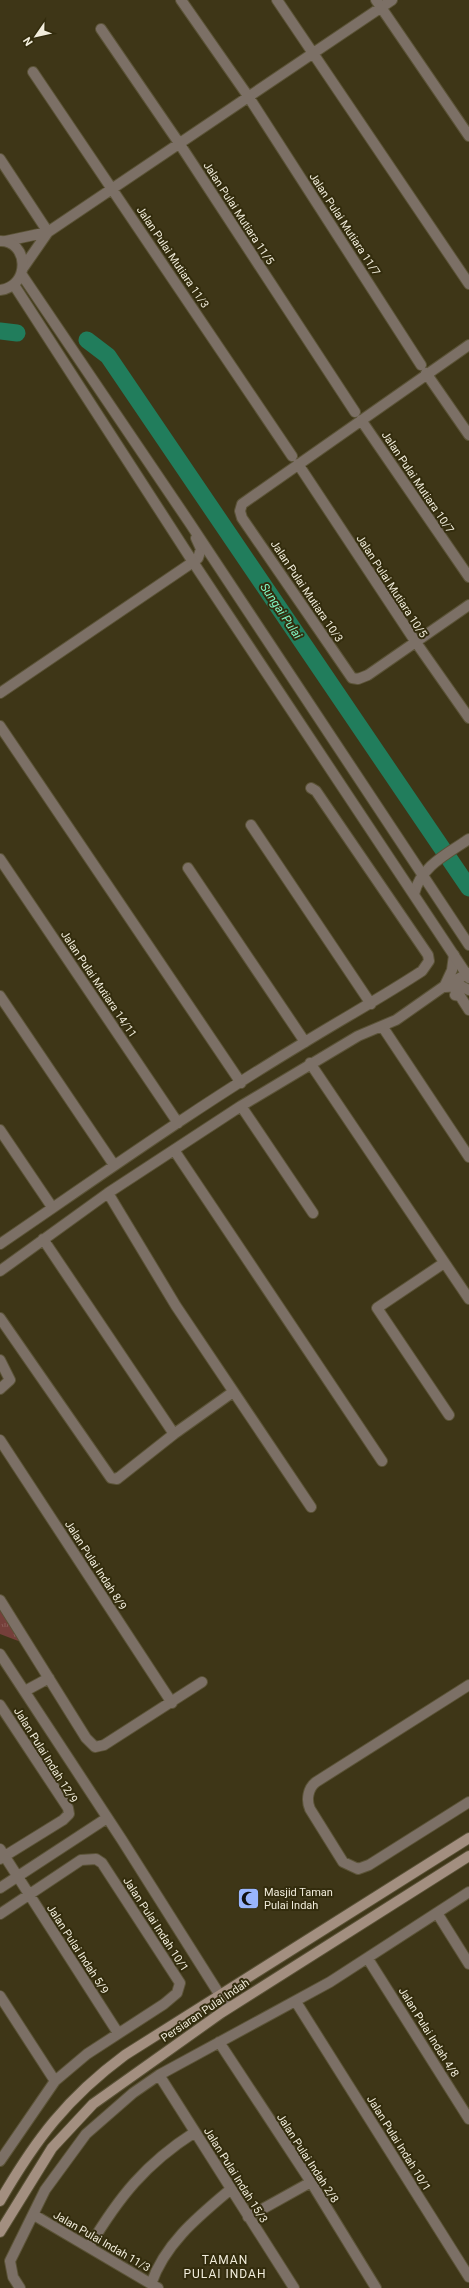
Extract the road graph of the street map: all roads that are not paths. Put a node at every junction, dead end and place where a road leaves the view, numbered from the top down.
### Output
1 (181, 0) edge
2 (277, 0) edge
3 (392, 0) edge
4 (379, 4) edge
5 (101, 29) dead end
6 (314, 53) junction
7 (33, 72) dead end
8 (248, 96) junction
9 (469, 136) edge
10 (179, 143) junction
11 (0, 159) edge
12 (112, 189) junction
13 (48, 232) junction
14 (3, 241) edge
15 (23, 271) junction
16 (469, 284) edge
17 (14, 285) junction
18 (0, 290) edge
19 (469, 344) edge
20 (424, 369) junction
21 (358, 416) junction
22 (469, 435) edge
23 (295, 460) junction
24 (190, 522) junction
25 (193, 562) junction
26 (469, 578) edge
27 (469, 605) edge
28 (415, 641) junction
29 (0, 693) edge
30 (469, 718) edge
31 (0, 726) edge
32 (311, 788) dead end
33 (251, 825) dead end
34 (469, 839) edge
35 (0, 859) edge
36 (188, 868) dead end
37 (422, 875) junction
38 (414, 894) junction
39 (469, 946) edge
40 (454, 955) junction
41 (468, 975) edge
42 (444, 987) junction
43 (469, 990) edge
44 (455, 995) dead end
45 (0, 996) edge
46 (371, 1004) junction
47 (469, 1010) edge
48 (382, 1026) junction
49 (305, 1042) junction
50 (310, 1063) junction
51 (241, 1083) junction
52 (241, 1106) junction
53 (178, 1123) junction
54 (0, 1130) edge
55 (174, 1150) junction
56 (469, 1157) edge
57 (114, 1164) junction
58 (108, 1193) junction
59 (52, 1208) junction
60 (313, 1213) dead end
61 (43, 1239) junction
62 (0, 1244) edge
63 (444, 1263) junction
64 (0, 1271) edge
65 (469, 1299) edge
66 (0, 1318) edge
67 (0, 1360) edge
68 (0, 1389) edge
69 (233, 1392) junction
70 (449, 1415) dead end
71 (174, 1434) junction
72 (0, 1440) edge
73 (382, 1461) dead end
74 (311, 1508) dead end
75 (0, 1600) edge
76 (0, 1654) edge
77 (49, 1678) junction
78 (202, 1682) dead end
79 (469, 1685) edge
80 (26, 1691) junction
81 (172, 1703) junction
82 (0, 1704) edge
83 (469, 1802) edge
84 (107, 1818) junction
85 (469, 1838) edge
86 (2, 1855) edge
87 (469, 1856) edge
88 (18, 1877) junction
89 (0, 1888) edge
90 (469, 1892) edge
91 (30, 1895) junction
92 (437, 1913) junction
93 (0, 1914) edge
94 (368, 1959) junction
95 (469, 1964) edge
96 (0, 1996) edge
97 (220, 1996) junction
98 (296, 2002) junction
99 (228, 2008) junction
100 (118, 2033) junction
101 (219, 2042) junction
102 (160, 2074) junction
103 (55, 2081) junction
104 (469, 2119) edge
105 (195, 2132) junction
106 (3, 2147) edge
107 (0, 2161) edge
108 (311, 2182) junction
109 (231, 2189) junction
110 (0, 2201) edge
111 (34, 2215) junction
112 (248, 2217) junction
113 (0, 2232) edge
114 (89, 2247) junction
115 (469, 2276) edge
116 (155, 2286) edge
117 (20, 2288) edge
118 (294, 2288) edge
119 (376, 2288) edge

1 - 8 street, Jalan Pulai Mutiara 11/7
2 - 6 street
3 - 4 street
4 - 6 street
4 - 9 street
5 - 10 street, Jalan Pulai Mutiara 11/5
6 - 8 street
6 - 16 street
7 - 12 street, Jalan Pulai Mutiara 11/3
8 - 10 street
8 - 20 street, Jalan Pulai Mutiara 11/7
10 - 12 street
10 - 21 street, Jalan Pulai Mutiara 11/5
11 - 13 street
12 - 13 street
12 - 23 street, Jalan Pulai Mutiara 11/3
13 - 14 street
13 - 15 street
14 - 15 street
15 - 17 street
15 - 24 street
17 - 18 street
17 - 25 street
19 - 20 street
20 - 21 street
20 - 22 street, Jalan Pulai Mutiara 11/7
21 - 23 street
21 - 26 street, Jalan Pulai Mutiara 10/7
23 - 28 street, Jalan Pulai Mutiara 10/5
23 - 28 street, Jalan Pulai Mutiara 10/3
24 - 25 street
24 - 37 street
25 - 29 street
25 - 38 street
27 - 28 street
28 - 30 street, Jalan Pulai Mutiara 10/5
31 - 51 street
32 - 46 street
33 - 46 street
34 - 37 street
35 - 53 street, Jalan Pulai Mutiara 14/11
36 - 49 street
37 - 38 street
37 - 39 street
38 - 40 street
40 - 41 street
40 - 42 street
41 - 42 street
42 - 43 street
42 - 48 street
44 - 47 street
45 - 57 street
46 - 49 street
48 - 50 street
48 - 56 street
49 - 51 street
50 - 52 street
50 - 63 street
51 - 53 street
52 - 55 street
52 - 60 street
53 - 57 street
54 - 59 street
55 - 58 street
55 - 73 street
57 - 59 street
58 - 61 street
58 - 69 street
59 - 62 street
61 - 64 street
61 - 71 street
63 - 65 street
63 - 70 street
66 - 71 street
67 - 68 street
69 - 71 street
69 - 74 street
72 - 81 street, Jalan Pulai Indah 8/9
75 - 77 street
76 - 80 street, Jalan Pulai Indah 10/1
77 - 80 street
77 - 81 street
78 - 81 street
79 - 83 street
80 - 84 street, Jalan Pulai Indah 10/1
82 - 86 street, Jalan Pulai Indah 12/9
84 - 88 street
84 - 97 street, Jalan Pulai Indah 10/1
85 - 97 main road, Persiaran Pulai Indah
86 - 88 street, Jalan Pulai Indah 5/9
87 - 99 main road, Persiaran Pulai Indah
88 - 89 street
88 - 91 street, Jalan Pulai Indah 5/9
90 - 92 street
91 - 93 street, Jalan Pulai Indah 10/1
91 - 100 street, Jalan Pulai Indah 5/9
91 - 100 street, Jalan Pulai Indah 10/1
92 - 94 street
92 - 95 street
94 - 98 street
94 - 104 street, Jalan Pulai Indah 4/8
96 - 103 street
97 - 99 street, Jalan Pulai Indah 10/1
97 - 110 main road, Persiaran Pulai Indah
98 - 101 street
98 - 115 street, Jalan Pulai Indah 10/1
99 - 113 main road, Persiaran Pulai Indah
100 - 103 street, Jalan Pulai Indah 10/1
101 - 102 street
101 - 108 street, Jalan Pulai Indah 2/8
102 - 105 street, Jalan Pulai Indah 15/3
102 - 111 street
103 - 106 street, Jalan Pulai Indah 10/1
105 - 109 street, Jalan Pulai Indah 15/3
105 - 114 street
106 - 107 street, Jalan Pulai Indah 10/1
108 - 112 street
108 - 119 street, Jalan Pulai Indah 2/8
109 - 112 street, Jalan Pulai Indah 15/3
109 - 116 street
111 - 114 street, Jalan Pulai Indah 11/3
111 - 117 street
112 - 118 street, Jalan Pulai Indah 15/3
114 - 116 street, Jalan Pulai Indah 11/3

